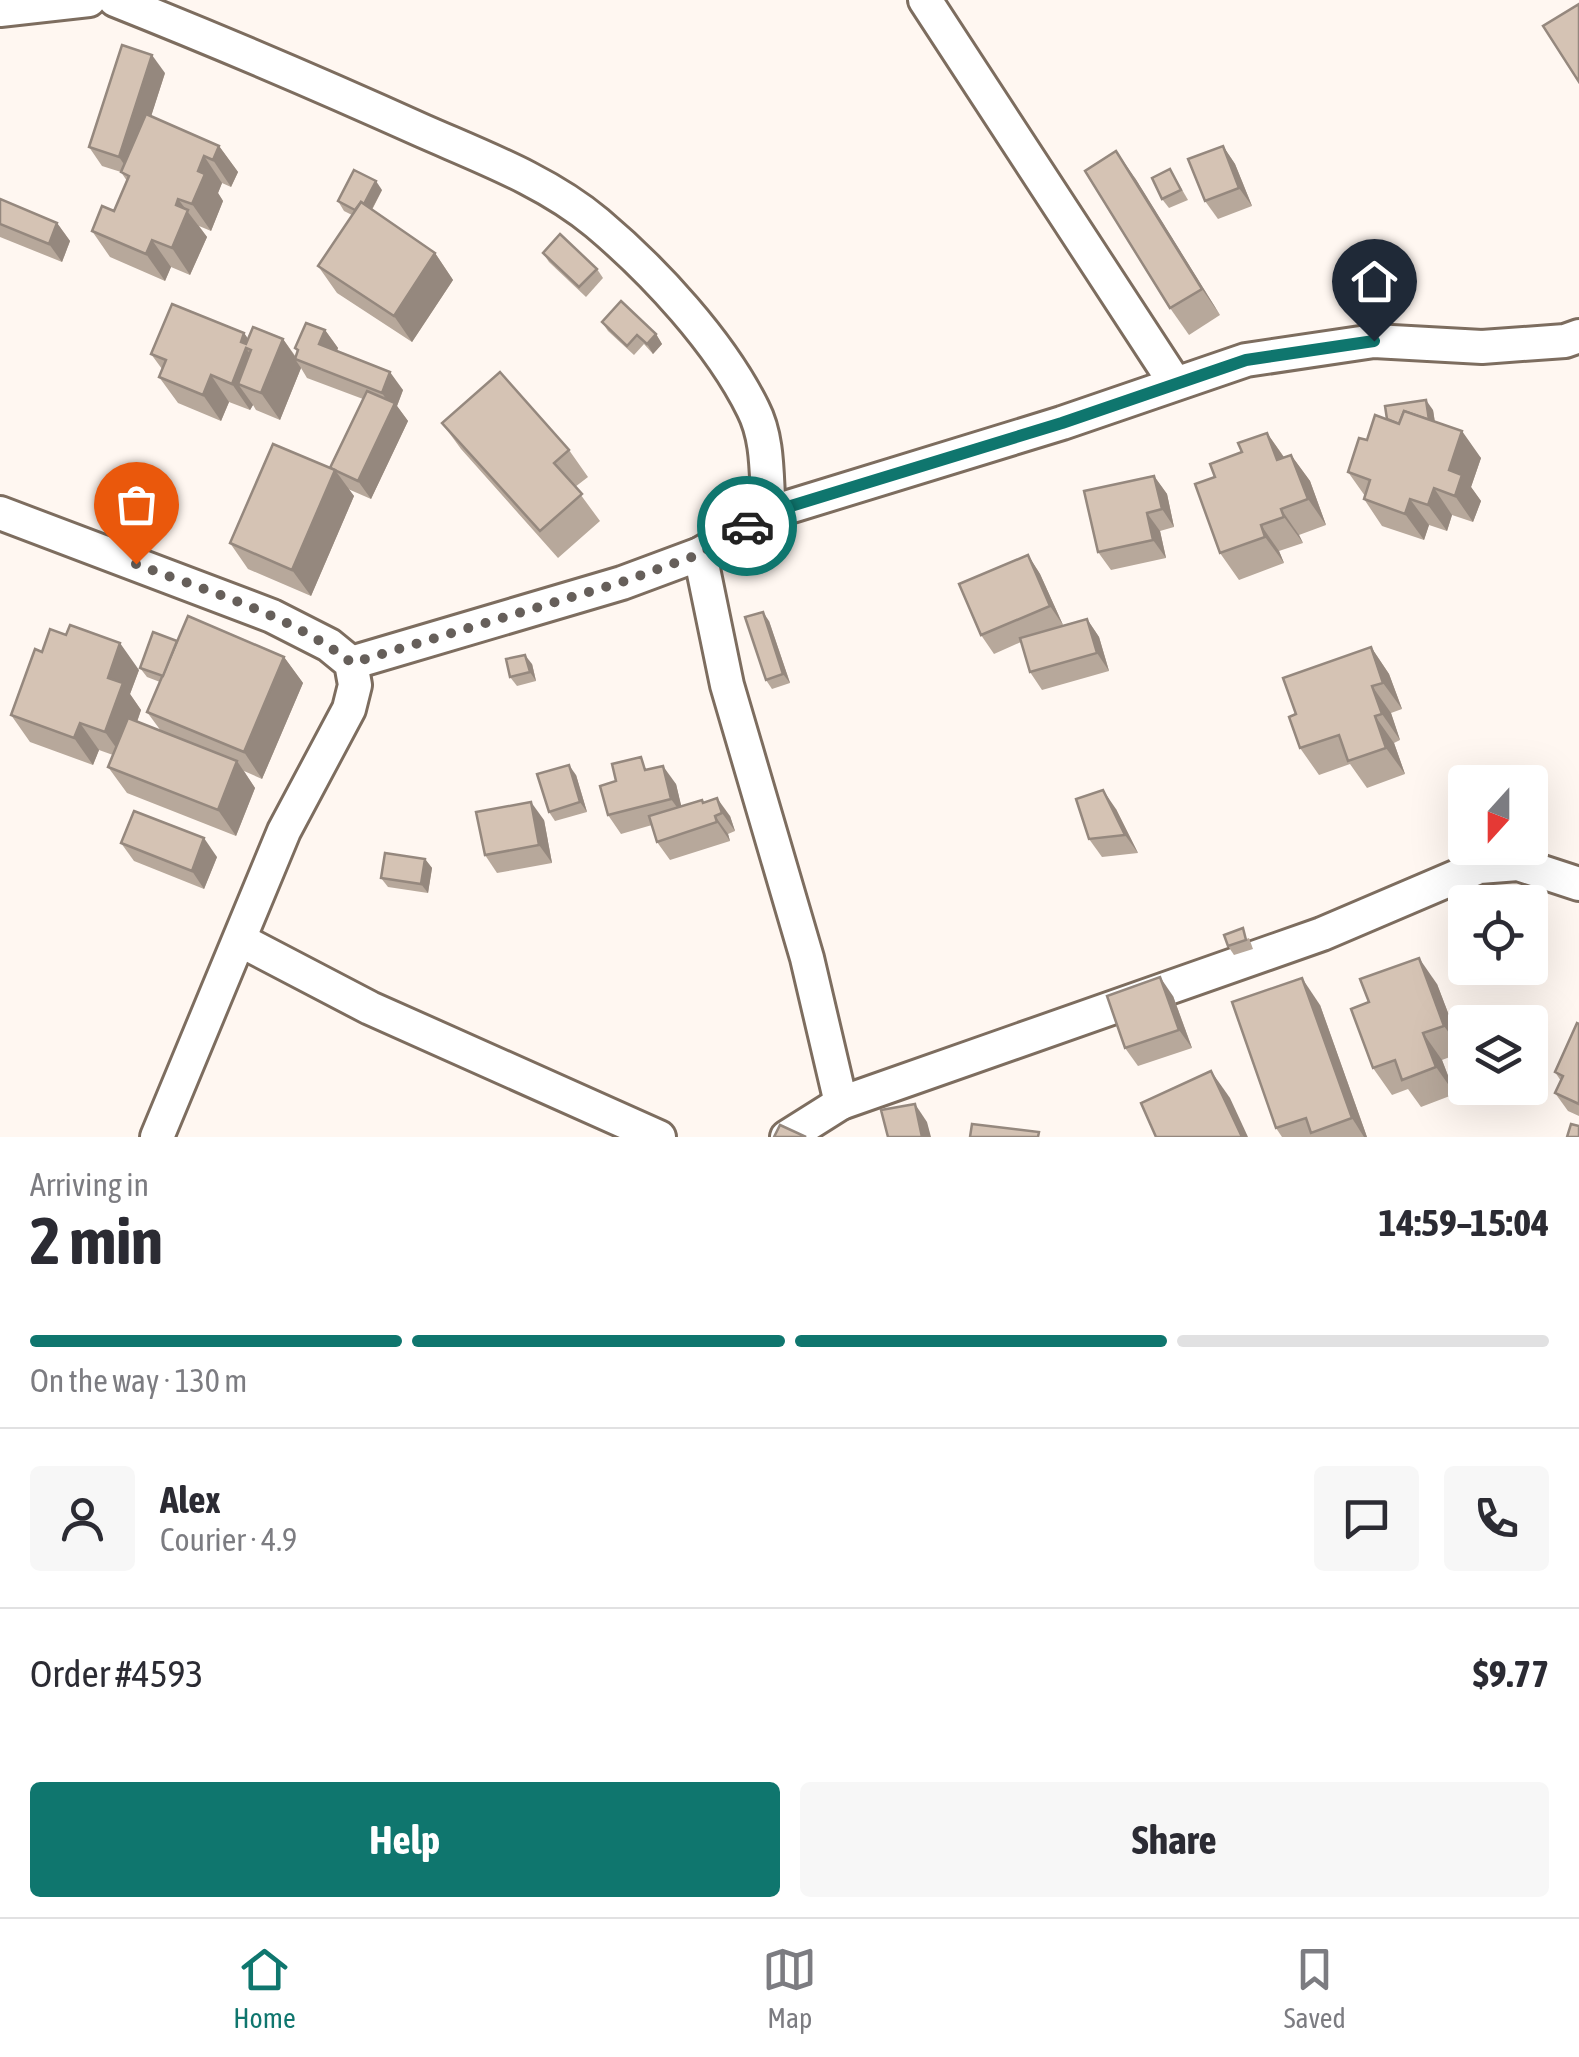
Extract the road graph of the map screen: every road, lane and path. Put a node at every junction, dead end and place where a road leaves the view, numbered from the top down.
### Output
1 (2, 0) edge
2 (89, 0) edge
3 (114, 0) edge
4 (925, 0) edge
5 (0, 9) edge
6 (1579, 336) edge
7 (1175, 383) junction
8 (0, 513) edge
9 (768, 513) junction
10 (700, 554) junction
11 (352, 663) junction
12 (1579, 884) edge
13 (240, 940) junction
14 (842, 1103) junction
15 (157, 1137) edge
16 (659, 1137) edge
17 (787, 1137) edge

1 - 5 street
2 - 5 street
3 - 9 street
4 - 7 street
6 - 7 street
7 - 9 street
8 - 11 street
9 - 10 street
10 - 11 street
10 - 14 street
11 - 13 street
12 - 14 street
13 - 15 street
13 - 16 street
14 - 17 street

